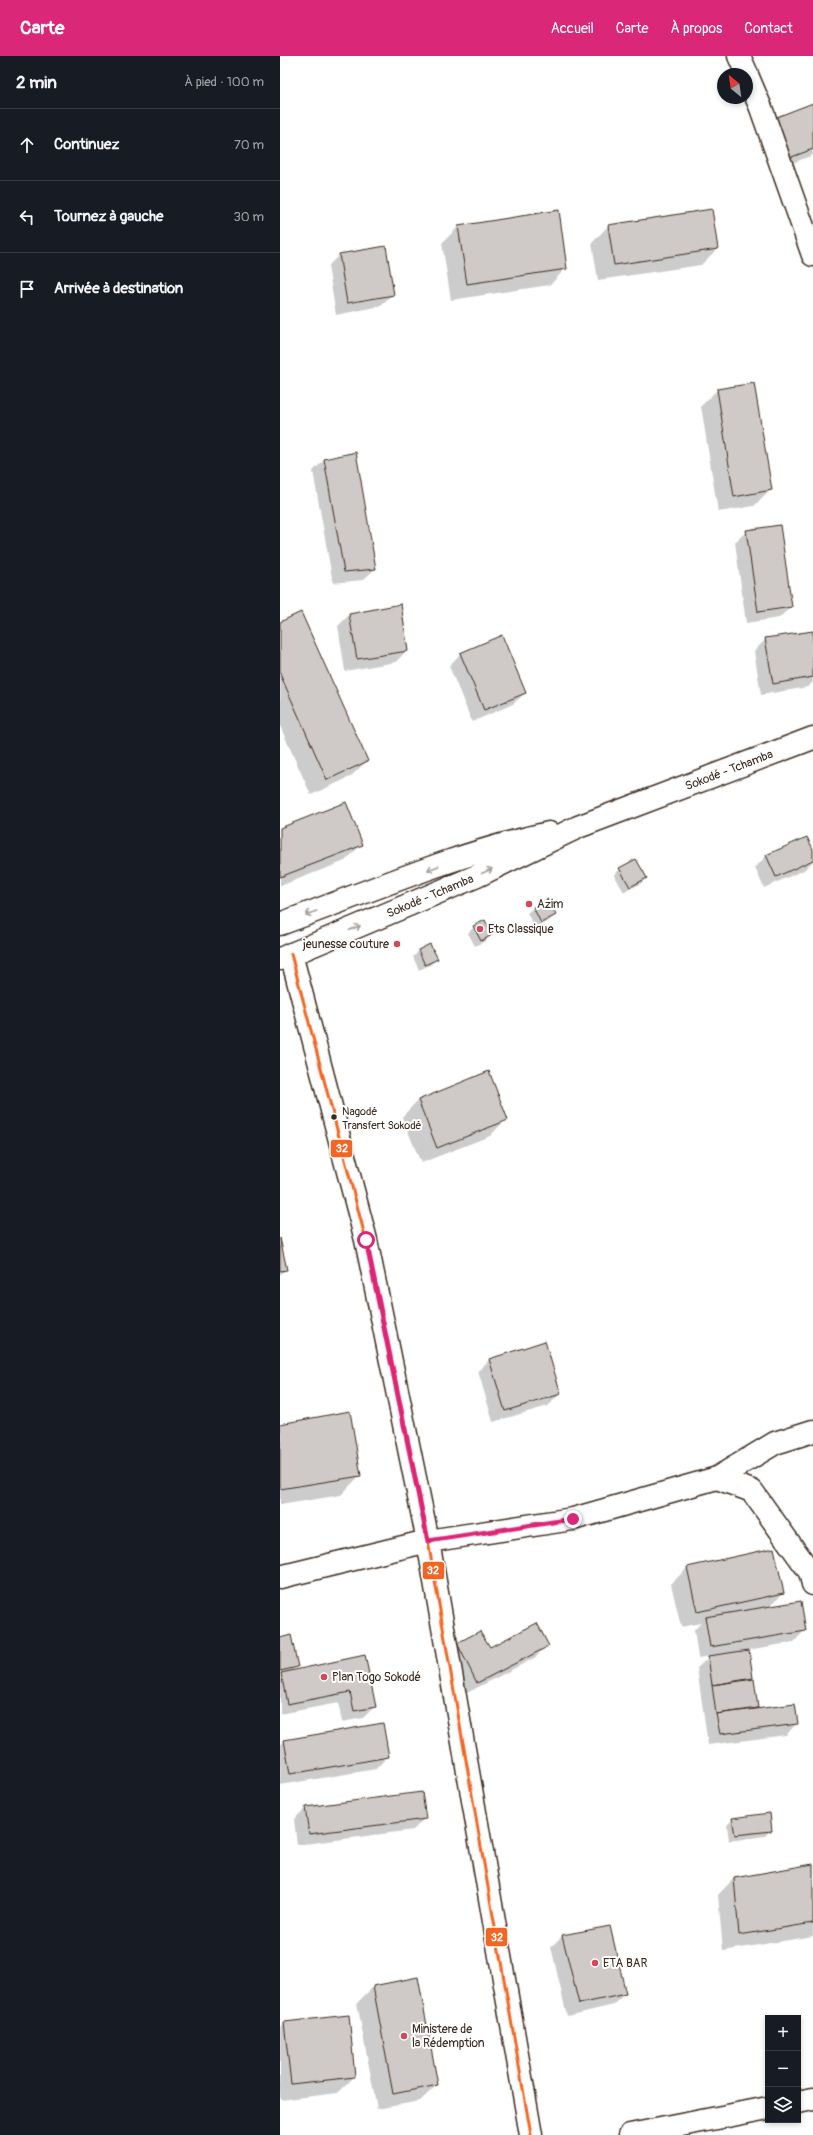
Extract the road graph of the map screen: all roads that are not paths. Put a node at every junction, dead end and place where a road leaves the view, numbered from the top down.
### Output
1 (739, 56) edge
2 (744, 68) edge
3 (753, 89) edge
4 (813, 255) edge
5 (813, 738) edge
6 (578, 827) junction
7 (280, 924) edge
8 (286, 956) edge
9 (813, 1431) edge
10 (717, 1478) junction
11 (428, 1541) junction
12 (280, 1577) edge
13 (813, 1584) edge
14 (813, 2099) edge
15 (801, 2101) edge
16 (765, 2109) edge
17 (531, 2135) edge
18 (630, 2135) edge

1 - 2 street
3 - 4 street
5 - 6 street, Sokodé - Tchamba
6 -> 7 street, Sokodé - Tchamba
8 -> 6 street, Sokodé - Tchamba
8 - 11 street
9 - 10 street
10 - 11 street
10 - 13 street
11 - 12 street
11 - 17 street
14 - 15 street
16 - 18 street

